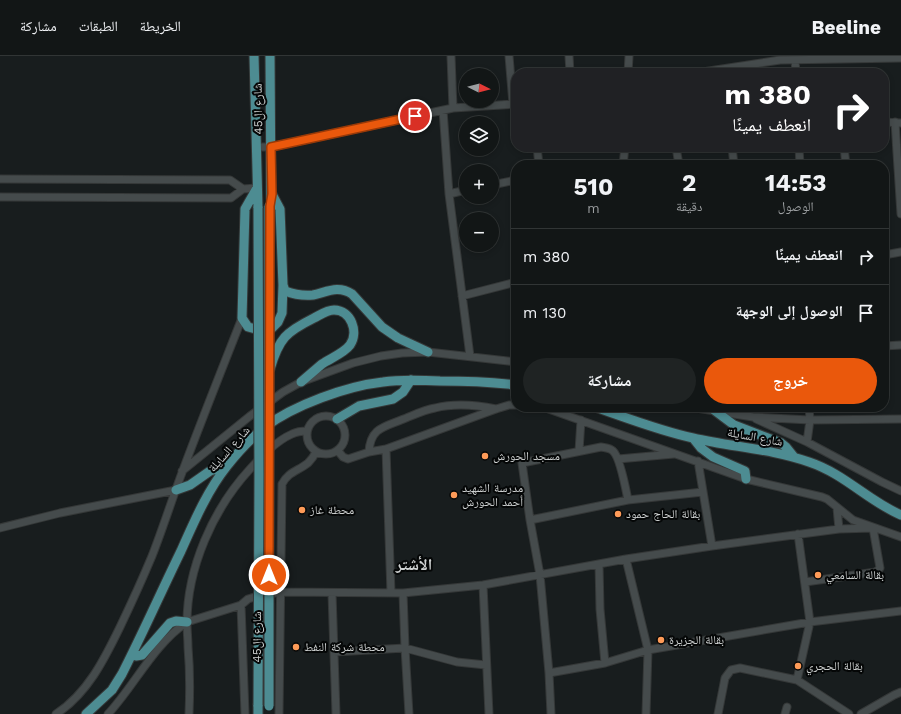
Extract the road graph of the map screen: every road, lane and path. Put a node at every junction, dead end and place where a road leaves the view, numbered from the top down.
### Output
1 (254, 56) edge
2 (270, 56) edge
3 (451, 56) edge
4 (509, 56) edge
5 (569, 56) edge
6 (630, 56) edge
7 (891, 57) edge
8 (779, 58) edge
9 (901, 58) edge
10 (795, 60) junction
11 (570, 68) edge
12 (629, 68) edge
13 (724, 68) edge
14 (796, 68) edge
15 (511, 75) edge
16 (511, 104) edge
17 (453, 108) junction
18 (443, 110) junction
19 (898, 123) edge
20 (256, 147) junction
21 (271, 147) junction
22 (0, 179) edge
23 (511, 181) edge
24 (499, 184) edge
25 (257, 188) junction
26 (243, 189) junction
27 (459, 192) edge
28 (272, 194) junction
29 (449, 194) junction
30 (0, 198) edge
31 (901, 214) edge
32 (901, 252) edge
33 (889, 255) edge
34 (511, 283) edge
35 (282, 285) junction
36 (462, 296) junction
37 (242, 318) junction
38 (901, 345) edge
39 (889, 346) edge
40 (428, 352) junction
41 (470, 356) junction
42 (511, 361) edge
43 (269, 374) junction
44 (411, 380) junction
45 (301, 382) junction
46 (511, 385) edge
47 (511, 405) edge
48 (496, 409) junction
49 (558, 412) edge
50 (610, 412) edge
51 (717, 412) edge
52 (725, 412) edge
53 (809, 412) edge
54 (753, 417) junction
55 (337, 419) junction
56 (901, 419) edge
57 (581, 420) junction
58 (810, 420) junction
59 (307, 431) junction
60 (693, 438) junction
61 (807, 442) junction
62 (386, 449) junction
63 (338, 450) junction
64 (579, 451) junction
65 (316, 452) junction
66 (369, 452) junction
67 (677, 454) junction
68 (794, 457) junction
69 (618, 459) junction
70 (698, 461) junction
71 (227, 466) junction
72 (182, 471) junction
73 (746, 479) junction
74 (176, 490) junction
75 (901, 491) edge
76 (703, 492) junction
77 (628, 500) junction
78 (837, 508) junction
79 (901, 515) edge
80 (530, 520) junction
81 (0, 528) edge
82 (873, 528) junction
83 (839, 529) junction
84 (798, 534) junction
85 (901, 537) edge
86 (712, 546) junction
87 (626, 559) junction
88 (599, 564) junction
89 (540, 575) junction
90 (805, 582) junction
91 (483, 584) junction
92 (282, 592) junction
93 (332, 593) junction
94 (391, 593) junction
95 (403, 593) junction
96 (241, 605) junction
97 (901, 611) edge
98 (187, 622) junction
99 (810, 622) junction
100 (405, 648) junction
101 (648, 650) junction
102 (334, 652) junction
103 (132, 654) junction
104 (605, 663) junction
105 (486, 665) junction
106 (549, 673) junction
107 (797, 680) junction
108 (901, 692) edge
109 (258, 709) edge
110 (269, 710) edge
111 (56, 714) edge
112 (86, 714) edge
113 (108, 714) edge
114 (189, 714) edge
115 (245, 714) edge
116 (279, 714) edge
117 (336, 714) edge
118 (409, 714) edge
119 (489, 714) edge
120 (551, 714) edge
121 (646, 714) edge
122 (718, 714) edge
123 (849, 714) edge
124 (861, 714) edge

1 - 20 main road, شارع ال45
2 - 21 main road, شارع ال45
3 - 17 street
4 - 15 street
5 - 11 street
6 - 12 street
7 - 9 street
7 - 10 street
8 - 10 street
8 - 13 street
10 - 14 street
16 - 17 street
17 - 18 street
18 - 21 street
18 - 29 street
19 - 31 street
20 - 21 street
20 - 25 main road, شارع ال45
21 - 28 main road, شارع ال45
22 - 26 street
23 - 24 street
25 - 26 street
25 - 37 main road
25 - 109 main road, شارع ال45, bridge
26 - 30 street
27 - 29 street
28 - 35 main road
28 - 43 main road, شارع ال45, bridge
29 - 36 street
32 - 33 street
34 - 36 street
35 - 37 main road
35 - 40 main road
36 - 41 street
37 - 72 street
38 - 39 street
40 - 41 street
40 - 45 street
41 - 42 street
43 - 45 main road, bridge
43 - 110 main road, شارع ال45, bridge
44 - 46 main road, شارع السايلة
44 - 55 main road
44 - 71 main road, شارع السايلة
45 - 72 street
47 - 48 street
48 - 62 street
48 - 66 street
49 - 57 street
50 - 60 main road, شارع السايلة
51 - 68 main road
52 - 54 street
53 - 58 street
54 - 58 street
54 - 61 street
55 - 59 street
55 - 63 street
56 - 58 street
57 - 64 street
57 - 67 street
58 - 61 street
59 - 65 street
59 - 98 street
60 - 68 main road, شارع السايلة
60 - 73 main road
61 - 75 street
62 - 66 street
62 - 94 street
63 - 65 street
63 - 66 street
64 - 69 street
64 - 80 street
65 - 92 street
67 - 69 street
67 - 70 street
68 - 79 main road, شارع السايلة
69 - 77 street
70 - 73 street
70 - 76 street
71 - 74 main road
71 - 103 main road, شارع السايلة
72 - 74 street
73 - 78 street
74 - 81 street
74 - 111 street
76 - 77 street
76 - 86 street
77 - 80 street
78 - 82 street
78 - 83 street
80 - 89 street
82 - 83 street
82 - 85 street
82 - 90 street
83 - 84 street
84 - 86 street
84 - 90 street
86 - 87 street
87 - 88 street
87 - 101 street
88 - 89 street
88 - 104 street
89 - 91 street
89 - 106 street
90 - 99 street
91 - 95 street
91 - 105 street
92 - 93 street
92 - 96 street
92 - 116 street
93 - 94 street
93 - 102 street
94 - 95 street
95 - 100 street
96 - 98 street
96 - 115 street
97 - 99 street
98 - 103 main road
98 - 113 street
98 - 114 street
99 - 101 street
99 - 107 street
100 - 102 street
100 - 105 street
100 - 118 street
101 - 104 street
101 - 121 street
102 - 117 street
103 - 112 main road, شارع السايلة
104 - 106 street
105 - 119 street
106 - 120 street
107 - 122 street
107 - 123 street
108 - 124 street

